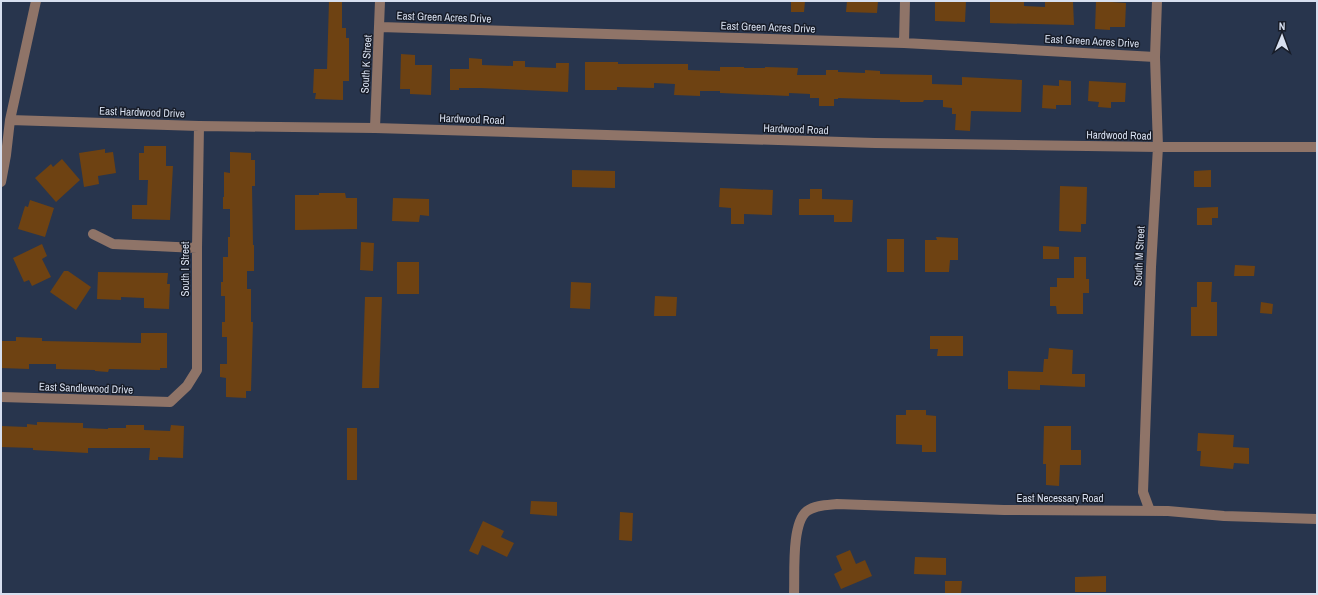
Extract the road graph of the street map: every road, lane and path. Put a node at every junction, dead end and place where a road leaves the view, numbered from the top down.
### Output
1 (36, 1) edge
2 (380, 1) edge
3 (905, 1) edge
4 (1157, 1) edge
5 (380, 27) junction
6 (904, 43) junction
7 (1155, 57) junction
8 (10, 120) junction
9 (199, 126) junction
10 (274, 127) joint
11 (375, 128) junction
12 (1158, 147) junction
13 (1317, 147) edge
14 (4, 155) edge
15 (1, 182) edge
16 (93, 234) dead end
17 (197, 248) junction
18 (1, 397) edge
19 (170, 402) joint
20 (1150, 510) junction
21 (1317, 519) edge
22 (794, 594) edge

1 - 8 street
2 - 5 street, South K Street
3 - 6 street
4 - 7 street, South M Street
5 - 6 street, East Green Acres Drive
5 - 11 street, South K Street
6 - 7 street, East Green Acres Drive
7 - 12 street, South M Street
8 - 9 street, East Hardwood Drive
8 - 14 street
9 - 10 street, East Hardwood Drive
9 - 17 street, South I Street
10 - 11 street, Hardwood Road
11 - 12 street, Hardwood Road
12 - 13 street, Hardwood Road
12 - 20 street, South M Street
14 - 15 street
16 - 17 street
17 - 19 street, South I Street
18 - 19 street, East Sandlewood Drive
20 - 21 street, East Necessary Road
20 - 22 street, East Necessary Road

